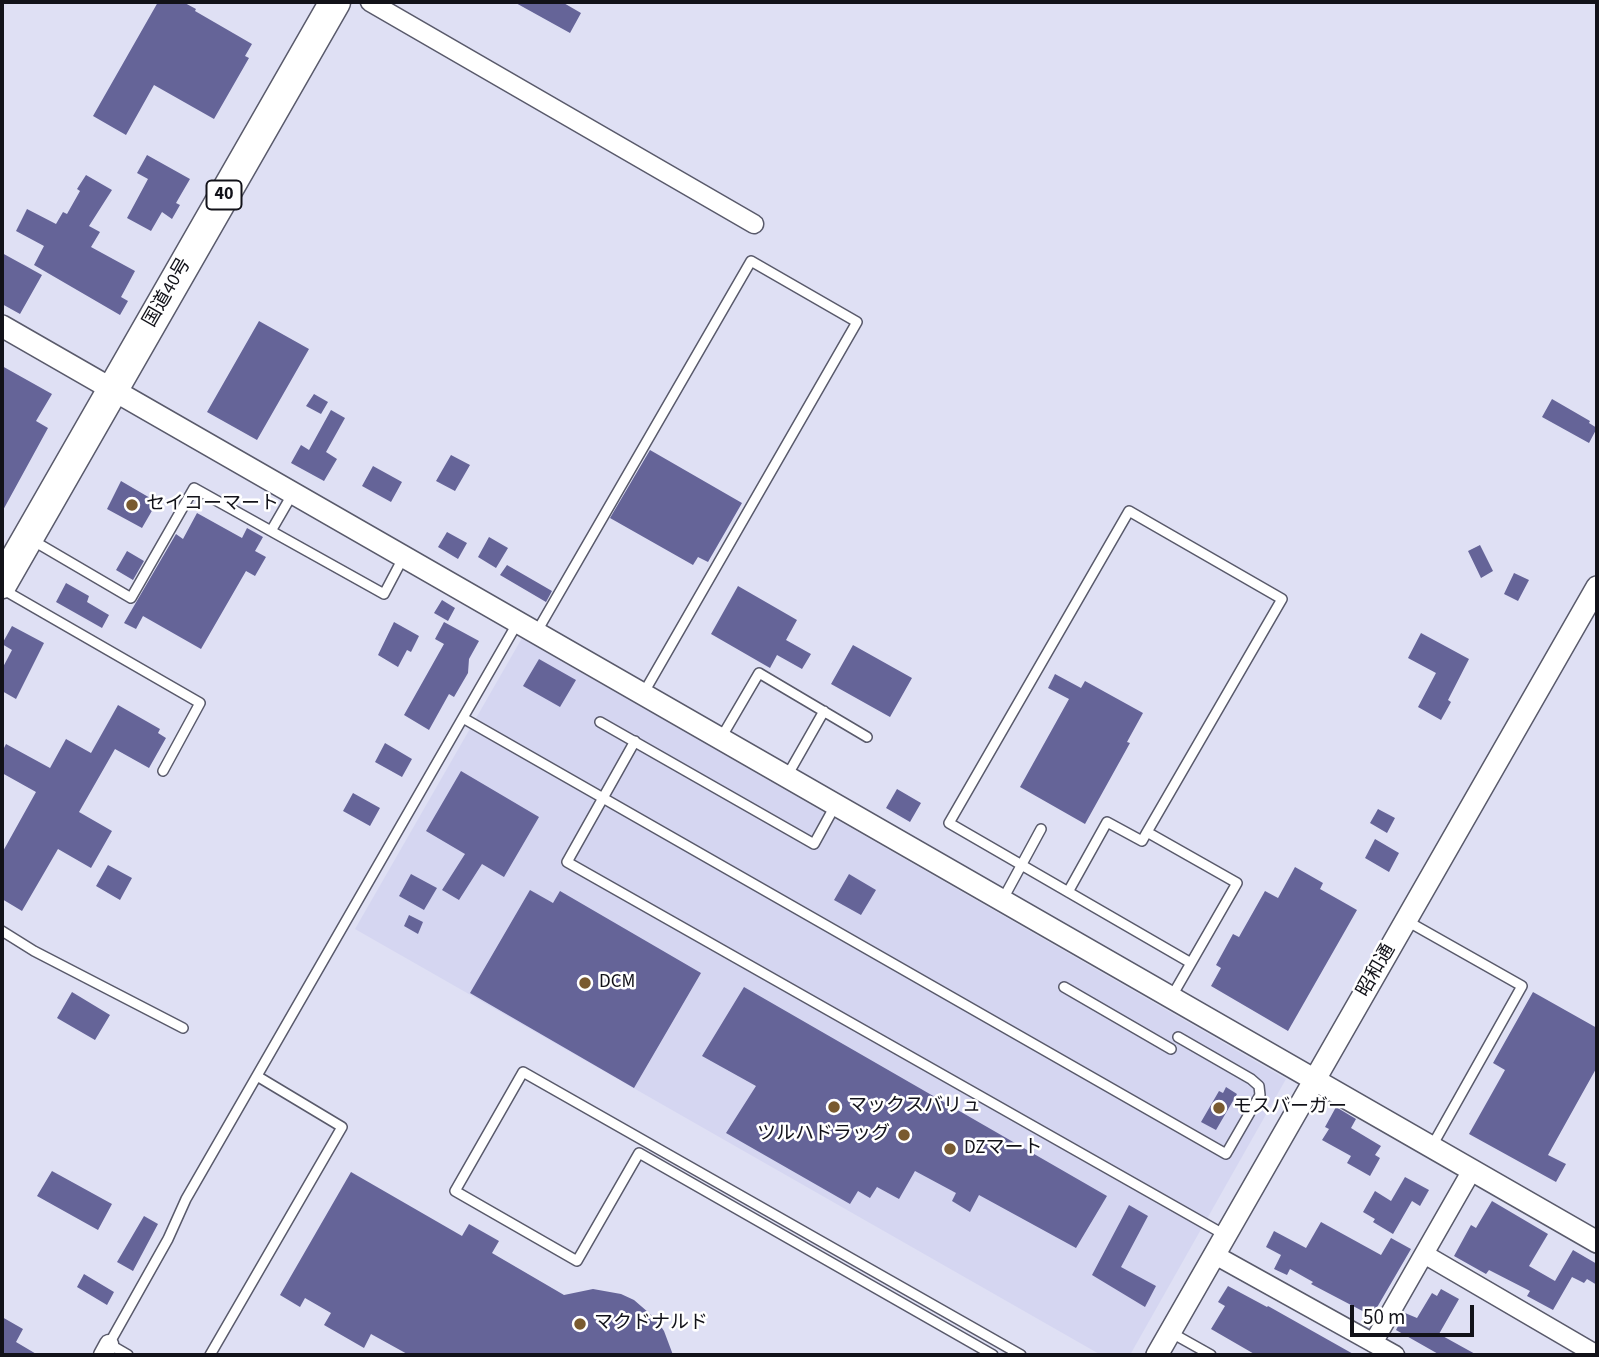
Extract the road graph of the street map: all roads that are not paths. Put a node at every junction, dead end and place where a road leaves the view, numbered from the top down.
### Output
1 (335, 2) edge
2 (370, 2) edge
3 (754, 224) dead end
4 (2, 326) edge
5 (114, 389) junction
6 (293, 492) junction
7 (271, 531) junction
8 (28, 538) junction
9 (404, 556) junction
10 (2, 583) edge
11 (1597, 587) edge
12 (2, 589) edge
13 (527, 628) junction
14 (643, 694) junction
15 (824, 712) junction
16 (463, 718) junction
17 (600, 722) dead end
18 (867, 737) dead end
19 (721, 738) junction
20 (635, 741) junction
21 (163, 771) dead end
22 (787, 776) junction
23 (604, 798) junction
24 (836, 804) junction
25 (1041, 829) dead end
26 (1147, 832) junction
27 (1021, 865) junction
28 (1068, 892) junction
29 (1003, 900) junction
30 (1406, 920) junction
31 (2, 931) edge
32 (1191, 963) junction
33 (1064, 987) dead end
34 (1172, 996) junction
35 (183, 1028) dead end
36 (1178, 1037) dead end
37 (1171, 1049) dead end
38 (257, 1076) junction
39 (1315, 1079) junction
40 (1432, 1146) junction
41 (1472, 1170) junction
42 (1226, 1236) junction
43 (1597, 1242) edge
44 (1424, 1254) junction
45 (1215, 1255) junction
46 (1170, 1332) junction
47 (1373, 1343) junction
48 (106, 1349) edge
49 (128, 1355) edge
50 (210, 1355) edge
51 (993, 1355) edge
52 (1021, 1355) edge
53 (1157, 1355) edge
54 (1211, 1355) edge
55 (1395, 1355) edge
56 (1597, 1355) edge

1 - 5 highway, 国道40号 / 40
2 - 3 street
4 - 5 street
5 - 6 street
5 - 8 highway, 国道40号 / 40
6 - 7 lane
6 - 9 street
7 - 8 lane
7 - 9 lane
8 - 10 highway, 国道40号 / 40
9 - 13 street
11 - 30 street, 昭和通
12 - 21 lane
13 - 14 street
13 - 14 lane
13 - 16 lane
14 - 19 street
15 - 18 lane
15 - 19 lane
15 - 22 lane
16 - 23 lane
16 - 38 lane
17 - 20 lane
19 - 22 street
20 - 23 lane
20 - 24 lane
22 - 24 street
23 - 36 lane
23 - 42 lane
24 - 29 street
25 - 27 lane
26 - 27 lane
26 - 28 lane
26 - 32 lane
27 - 28 lane
27 - 29 lane
28 - 32 lane
29 - 34 street
30 - 39 street, 昭和通
30 - 40 lane
31 - 35 lane
32 - 34 lane
33 - 37 lane
34 - 39 street
38 - 48 lane
38 - 50 lane
39 - 40 street
39 - 42 street, 昭和通
40 - 41 street
41 - 43 street
41 - 44 street
42 - 45 street, 昭和通
44 - 47 street
44 - 56 street
45 - 46 street, 昭和通
45 - 47 street
46 - 53 street, 昭和通
46 - 54 lane
47 - 55 street
48 - 49 lane
51 - 52 lane

